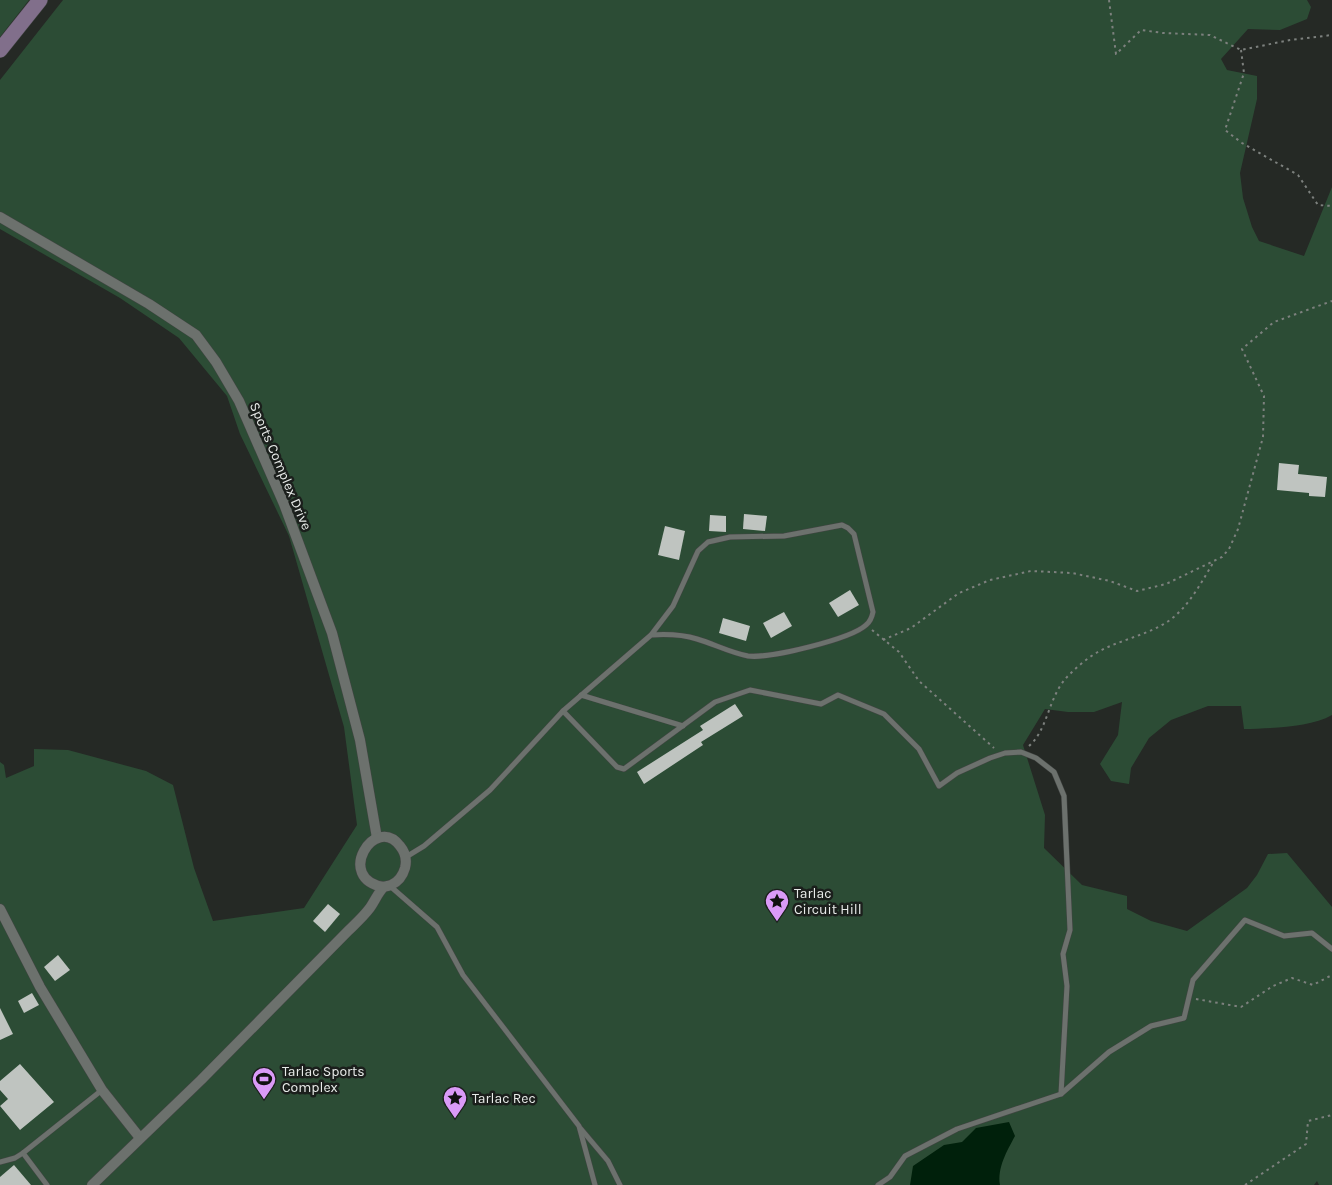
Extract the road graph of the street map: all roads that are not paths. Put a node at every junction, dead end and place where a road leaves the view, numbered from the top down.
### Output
1 (40, 0) edge
2 (0, 50) edge
3 (0, 217) edge
4 (651, 635) junction
5 (581, 695) junction
6 (563, 711) junction
7 (683, 726) junction
8 (377, 838) junction
9 (406, 857) junction
10 (387, 886) junction
11 (0, 909) edge
12 (1332, 949) edge
13 (102, 1090) junction
14 (1061, 1094) junction
15 (579, 1126) junction
16 (140, 1138) junction
17 (23, 1153) junction
18 (0, 1162) edge
19 (47, 1185) edge
20 (92, 1185) edge
21 (595, 1185) edge
22 (620, 1185) edge
23 (878, 1185) edge

1 - 2 main road
3 - 8 street, Sports Complex Drive
4 - 4 lane
4 - 5 lane
5 - 6 lane
5 - 7 lane
6 - 7 lane
6 - 9 lane
7 - 14 lane
8 - 9 street
8 - 10 street
9 - 10 street
10 - 15 lane
10 - 16 street
11 - 13 street
12 - 14 lane
13 - 16 street
13 - 17 lane
14 - 23 lane
15 - 21 lane
15 - 22 lane
16 - 20 street
17 - 18 lane
17 - 19 lane

